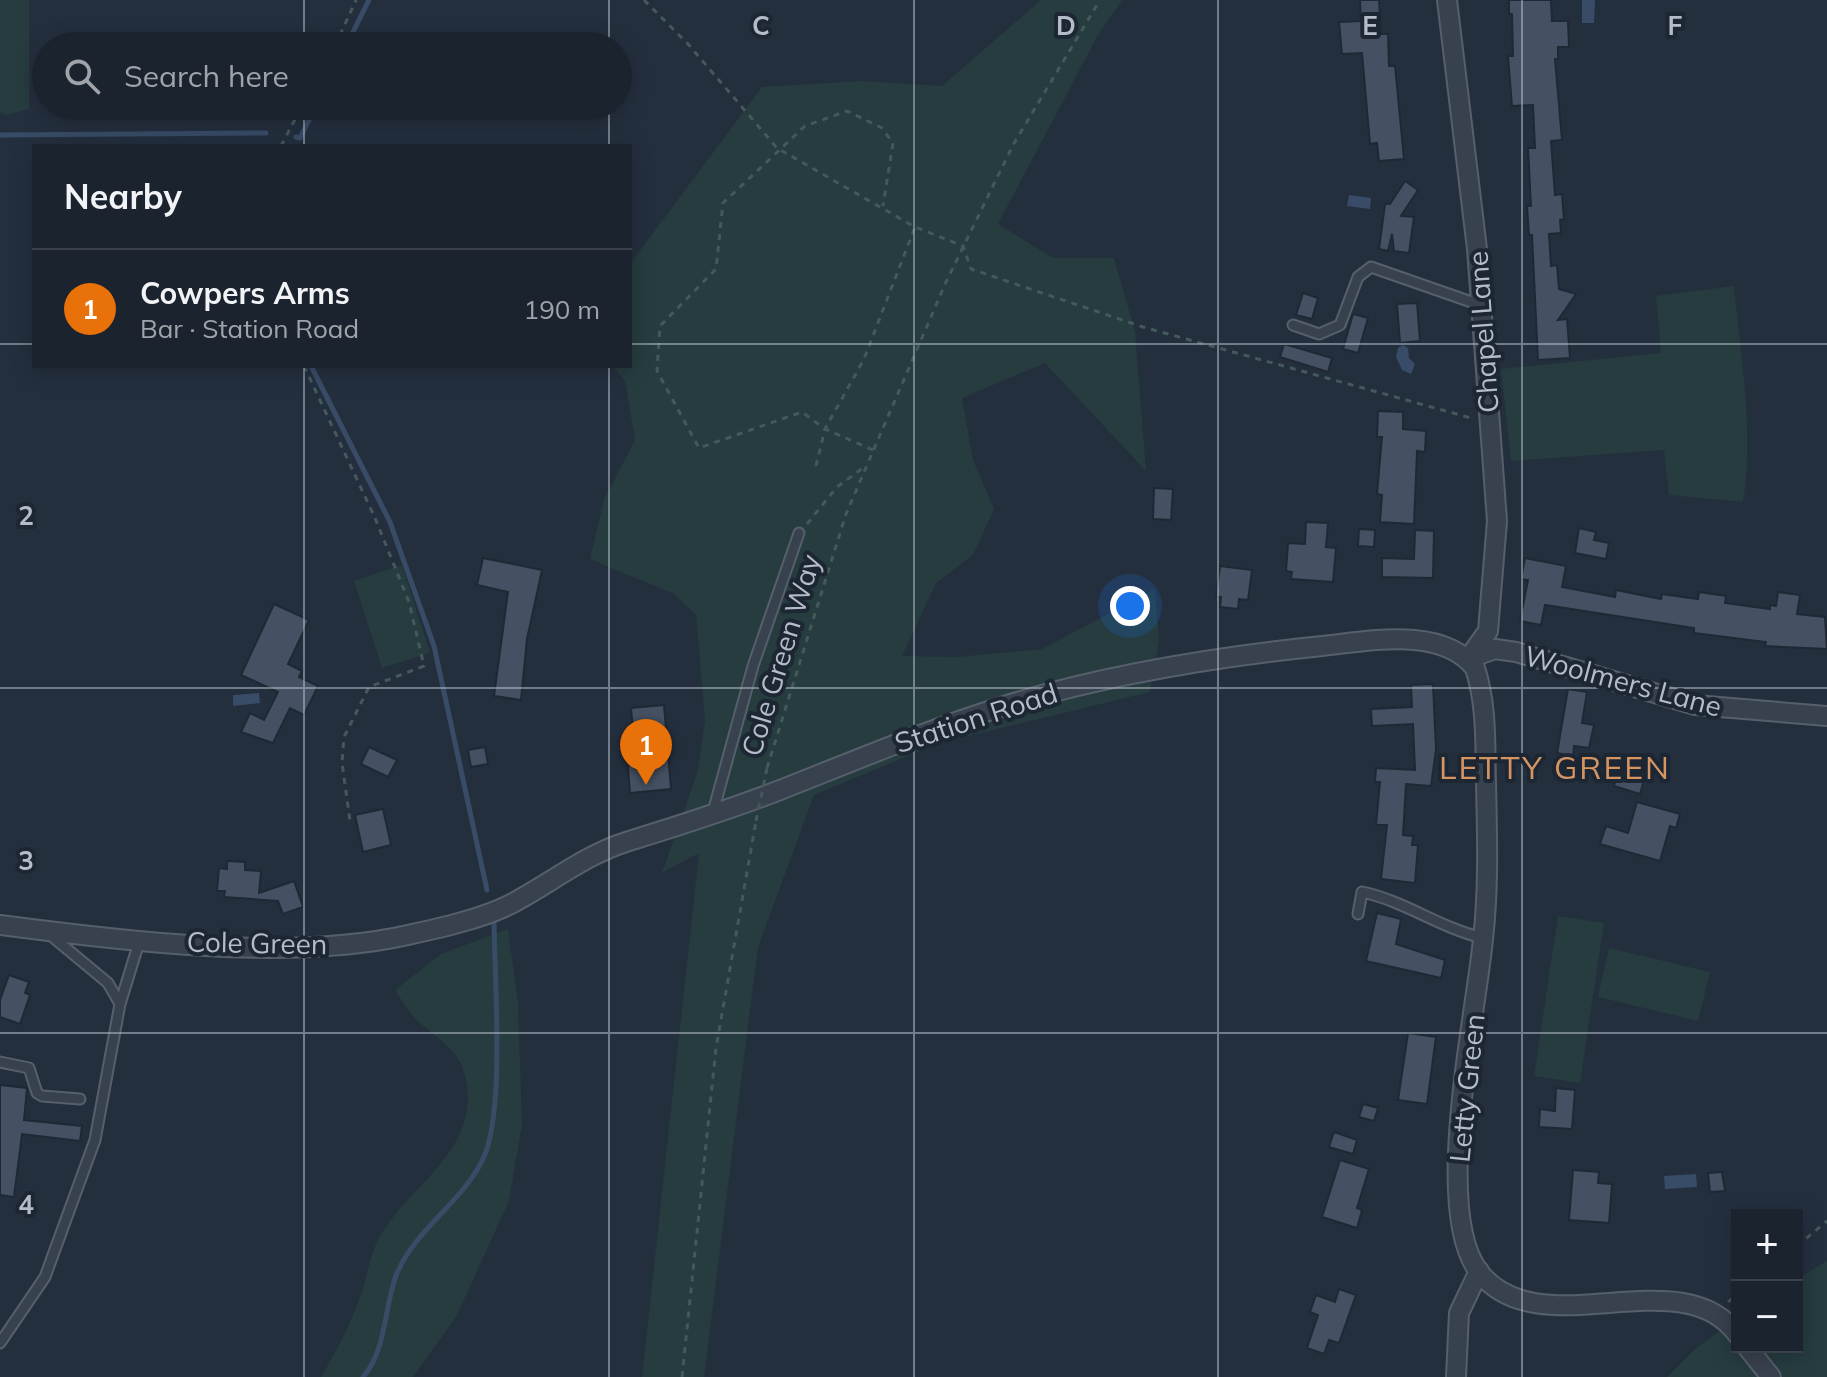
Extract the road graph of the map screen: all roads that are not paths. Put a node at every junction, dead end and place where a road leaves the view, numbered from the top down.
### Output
1 (1447, 0) edge
2 (1480, 305) junction
3 (1293, 325) dead end
4 (799, 533) road end
5 (1468, 659) junction
6 (1827, 716) edge
7 (713, 816) junction
8 (510, 905) joint
9 (1358, 914) dead end
10 (0, 925) edge
11 (45, 931) junction
12 (1483, 938) junction
13 (140, 939) junction
14 (120, 1004) junction
15 (0, 1062) edge
16 (80, 1099) dead end
17 (1479, 1271) junction
18 (1731, 1329) edge
19 (0, 1343) edge
20 (1752, 1353) edge
21 (1456, 1377) edge
22 (1771, 1377) edge

1 - 2 street, Chapel Lane
2 - 3 lane
2 - 5 street, Chapel Lane
4 - 7 lane
5 - 6 street, Woolmers Lane
5 - 7 street, Station Road
5 - 12 street, Letty Green
7 - 8 street, Station Road
8 - 13 street, Cole Green
9 - 12 lane
10 - 11 street, Cole Green
11 - 13 street, Cole Green
11 - 14 lane
12 - 17 street, Letty Green
13 - 14 lane
14 - 19 lane
15 - 16 lane
17 - 18 street, Letty Green
17 - 21 street
20 - 22 street

